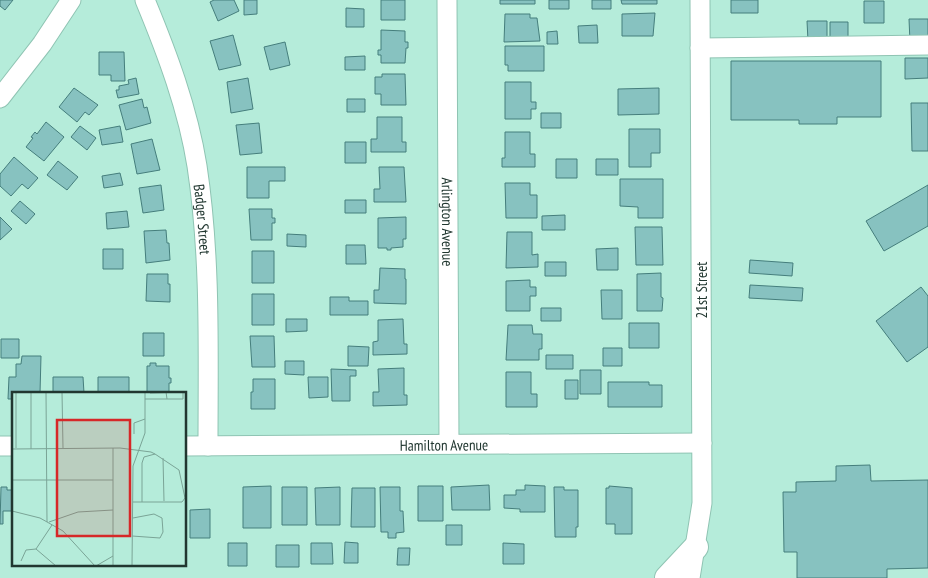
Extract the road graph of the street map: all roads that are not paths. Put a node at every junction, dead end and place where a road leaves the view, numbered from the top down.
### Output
1 (70, 0) edge
2 (145, 0) edge
3 (446, 0) edge
4 (700, 0) edge
5 (928, 45) edge
6 (700, 48) junction
7 (0, 98) edge
8 (702, 443) junction
9 (449, 444) junction
10 (186, 446) edge
11 (208, 446) junction
12 (696, 547) junction
13 (667, 578) edge
14 (690, 578) edge

1 - 7 street
2 - 11 street, Badger Street
3 - 9 street, Arlington Avenue
4 - 6 street, 21st Street
5 - 6 street
6 - 8 street, 21st Street
8 - 9 street, Hamilton Avenue
8 - 12 street, 21st Street
9 - 11 street, Hamilton Avenue
10 - 11 street, Hamilton Avenue
12 - 13 main road
12 - 14 street, 21st Street

